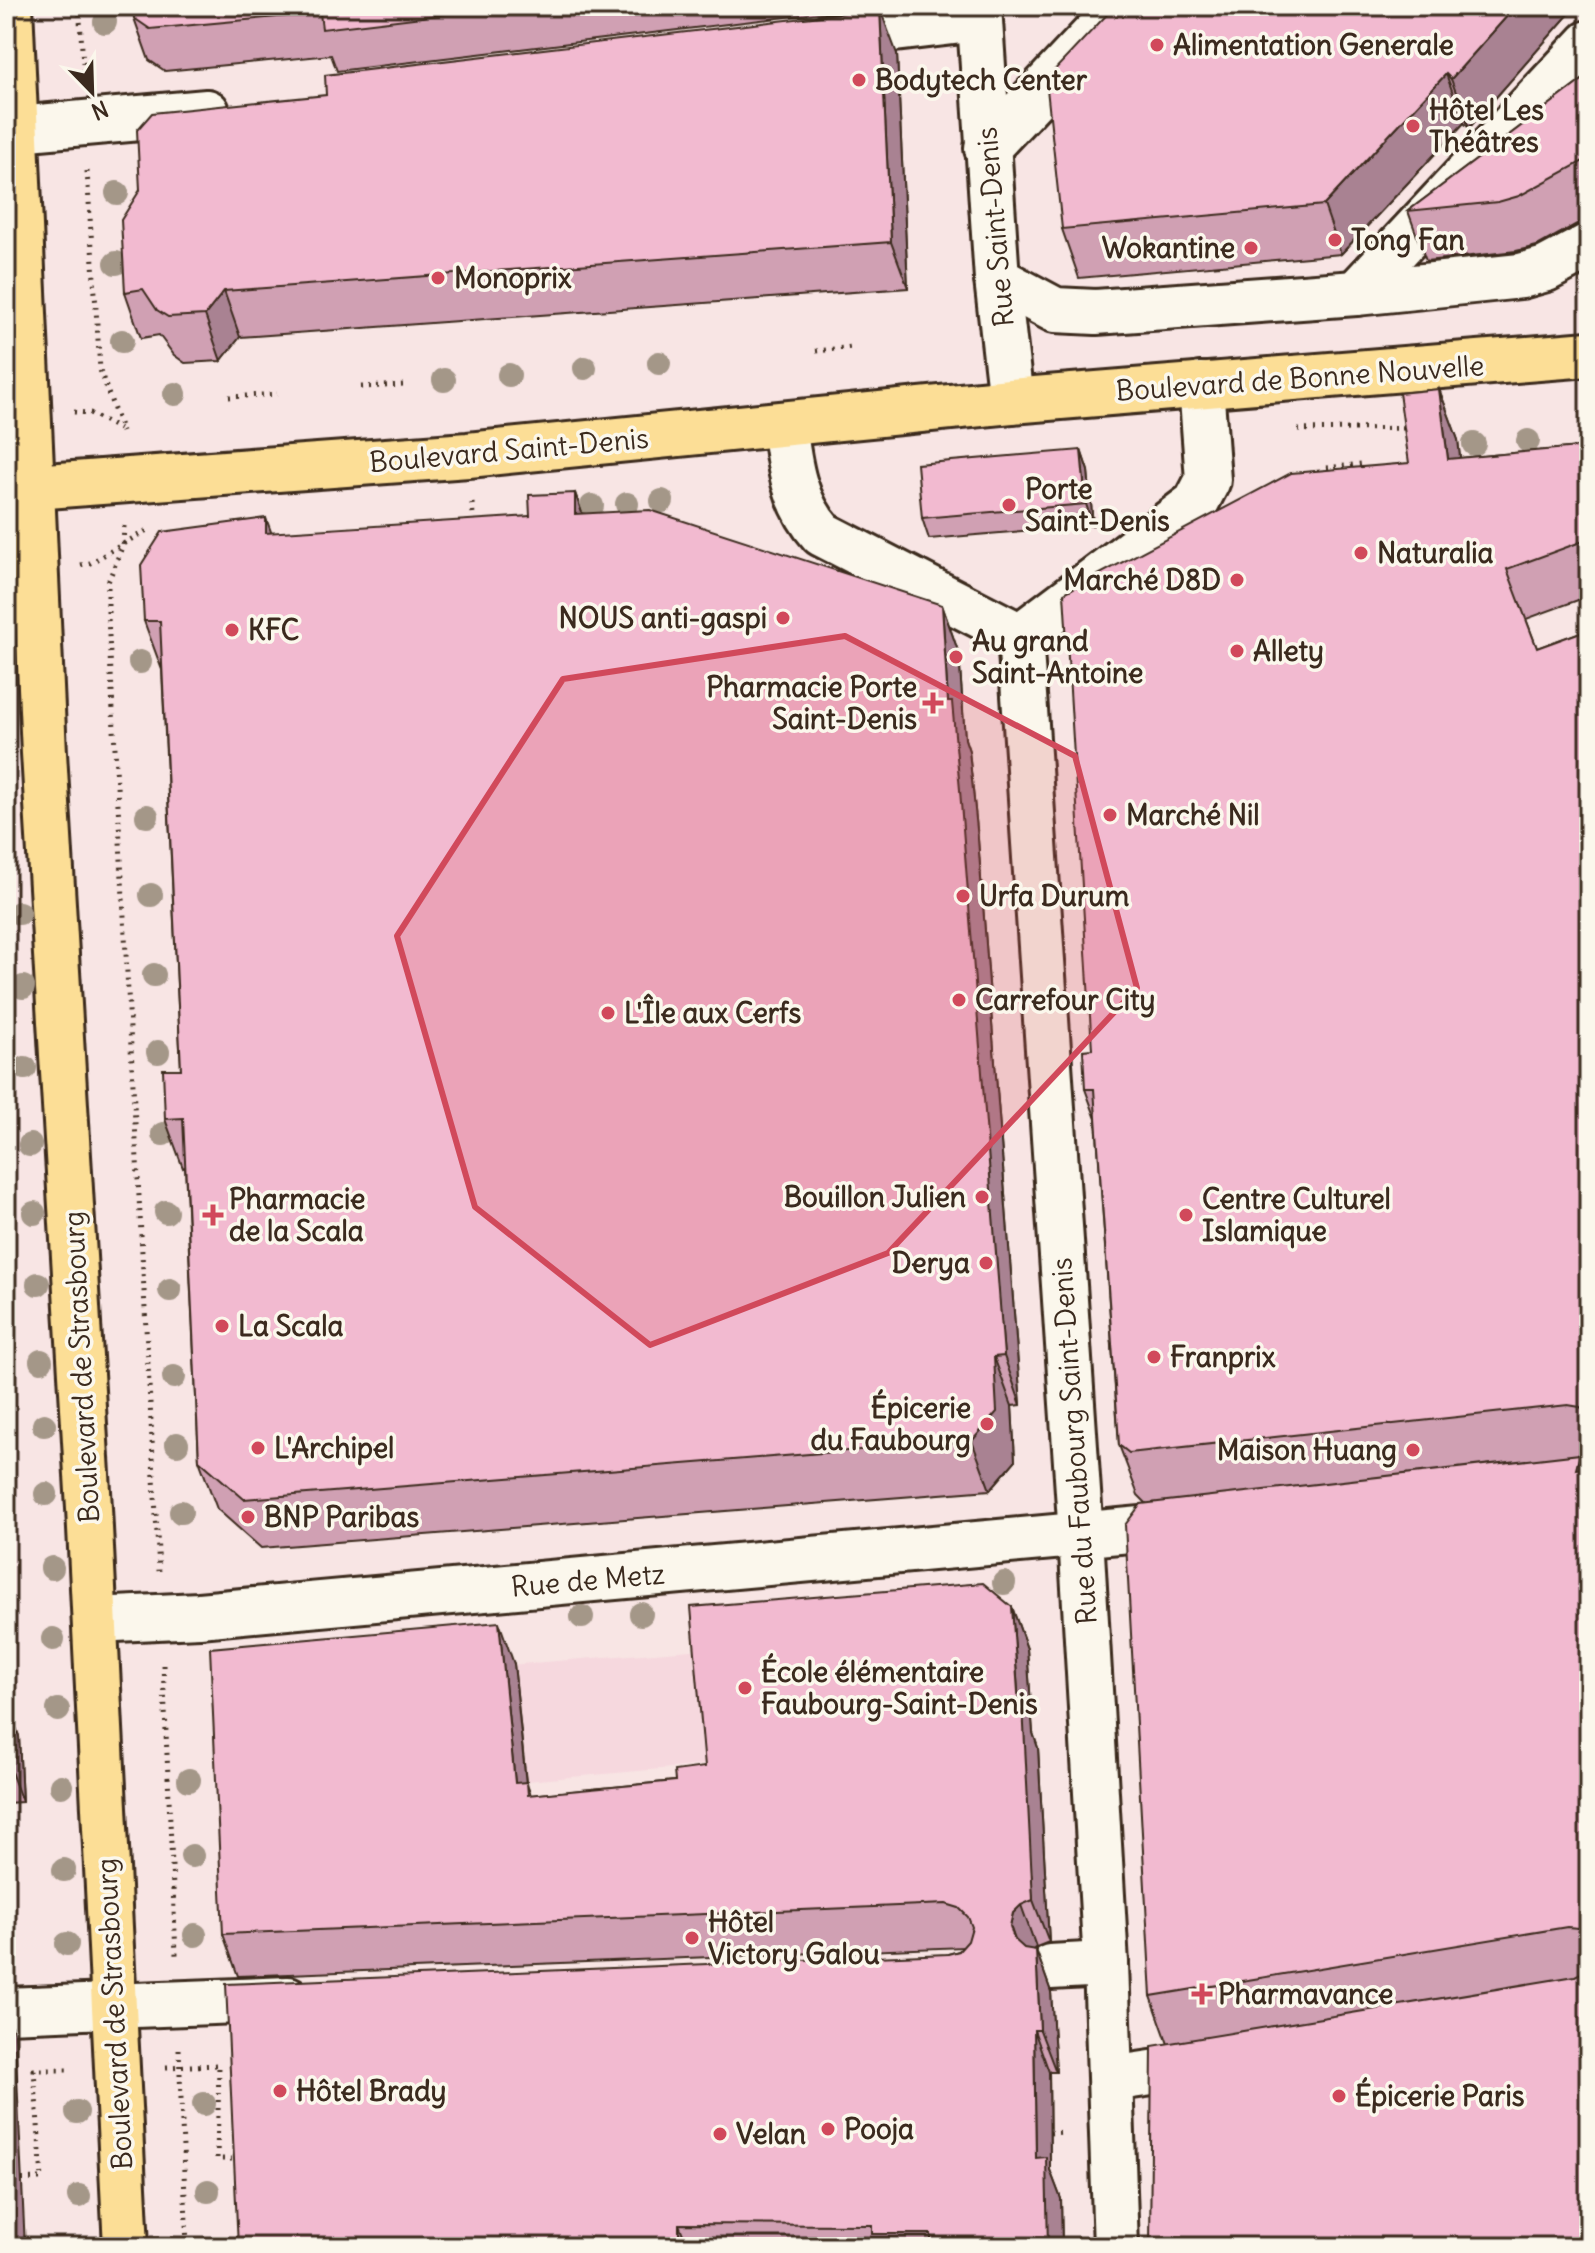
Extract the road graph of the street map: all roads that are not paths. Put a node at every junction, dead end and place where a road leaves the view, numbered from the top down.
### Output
1 (10, 6) edge
2 (1121, 6) edge
3 (979, 12) edge
4 (790, 42) edge
5 (1589, 43) edge
6 (239, 108) edge
7 (11, 130) edge
8 (987, 148) junction
9 (1589, 246) edge
10 (997, 279) junction
11 (1356, 293) junction
12 (1589, 354) edge
13 (1201, 385) junction
14 (1011, 401) junction
15 (784, 424) junction
16 (20, 488) edge
17 (1020, 636) junction
18 (1229, 1520) edge
19 (1081, 1536) junction
20 (95, 1620) junction
21 (1106, 1964) junction
22 (1050, 1967) dead end
23 (326, 1997) edge
24 (114, 2006) junction
25 (6, 2010) edge
26 (1251, 2057) edge
27 (1111, 2079) junction
28 (126, 2247) edge
29 (1116, 2247) edge

1 - 7 main road, Boulevard de Strasbourg
2 - 8 street
3 - 4 street
3 - 8 street, Rue Saint-Denis
5 - 11 street
6 - 7 street
7 - 16 main road, Boulevard de Strasbourg
8 - 10 street, Rue Saint-Denis
9 - 11 street
10 - 11 street
10 - 14 street, Rue Saint-Denis
12 - 13 main road, Boulevard de Bonne Nouvelle
13 - 14 main road, Boulevard de Bonne Nouvelle
13 - 17 street
14 - 15 main road, Boulevard Saint-Denis
15 - 16 main road, Boulevard Saint-Denis
15 - 17 street
16 - 20 main road, Boulevard de Strasbourg
17 - 19 street, Rue du Faubourg Saint-Denis
18 - 19 street, Rue de Metz
19 - 20 street, Rue de Metz
19 - 21 street, Rue du Faubourg Saint-Denis
20 - 24 main road, Boulevard de Strasbourg
21 - 22 street
21 - 27 street, Rue du Faubourg Saint-Denis
23 - 24 street
24 - 25 street
24 - 28 main road, Boulevard de Strasbourg
26 - 27 street
27 - 29 street, Rue du Faubourg Saint-Denis

